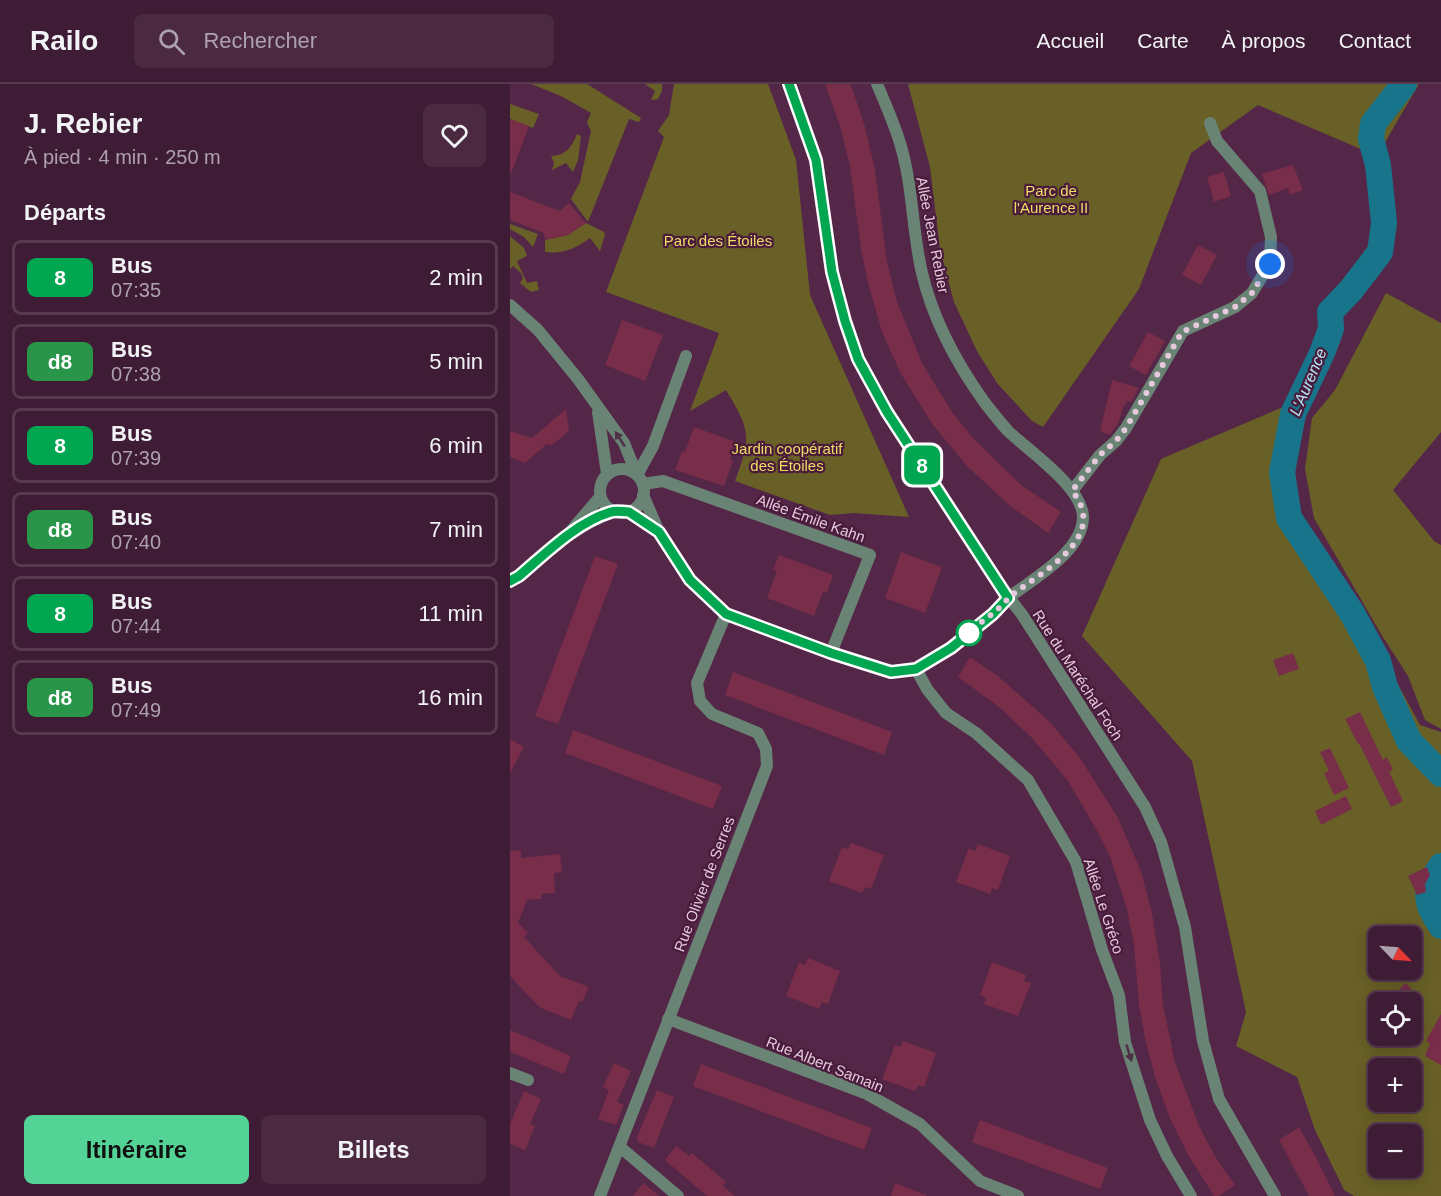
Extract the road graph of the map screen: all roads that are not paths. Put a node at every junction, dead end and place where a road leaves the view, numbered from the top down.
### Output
1 (789, 84) edge
2 (877, 84) edge
3 (1210, 123) dead end
4 (510, 305) edge
5 (686, 356) dead end
6 (597, 408) junction
7 (607, 474) junction
8 (641, 485) junction
9 (1072, 491) junction
10 (600, 496) junction
11 (613, 511) junction
12 (629, 512) junction
13 (570, 532) junction
14 (659, 532) junction
15 (510, 581) edge
16 (1008, 598) junction
17 (726, 614) junction
18 (831, 653) junction
19 (916, 669) junction
20 (668, 1018) junction
21 (510, 1073) edge
22 (528, 1080) dead end
23 (620, 1147) junction
24 (600, 1196) edge
25 (678, 1196) edge
26 (1018, 1196) edge
27 (1191, 1196) edge
28 (1275, 1196) edge

1 - 16 street, Rue du Maréchal Foch
2 - 9 street, Allée Jean Rebier
3 - 9 street
4 - 6 street
5 - 8 street
6 - 7 street
8 -> 6 street
7 - 8 street
7 - 10 street
8 - 12 street
8 - 14 street
8 - 18 street, Allée Émile Kahn
9 - 16 street, Allée Jean Rebier
10 - 11 street
10 - 13 street
11 - 12 street
11 - 13 street
12 - 14 street
13 - 15 street
14 - 17 street
16 - 19 street, Allée Jean Rebier
16 - 28 street, Rue du Maréchal Foch
17 - 18 street
17 - 20 street, Rue Olivier de Serres
18 - 19 street
19 -> 27 street, Allée Le Gréco
20 - 23 street, Rue Olivier de Serres
20 - 26 street, Rue Albert Samain
21 - 22 street
23 - 24 street, Rue Olivier de Serres
23 - 25 street

